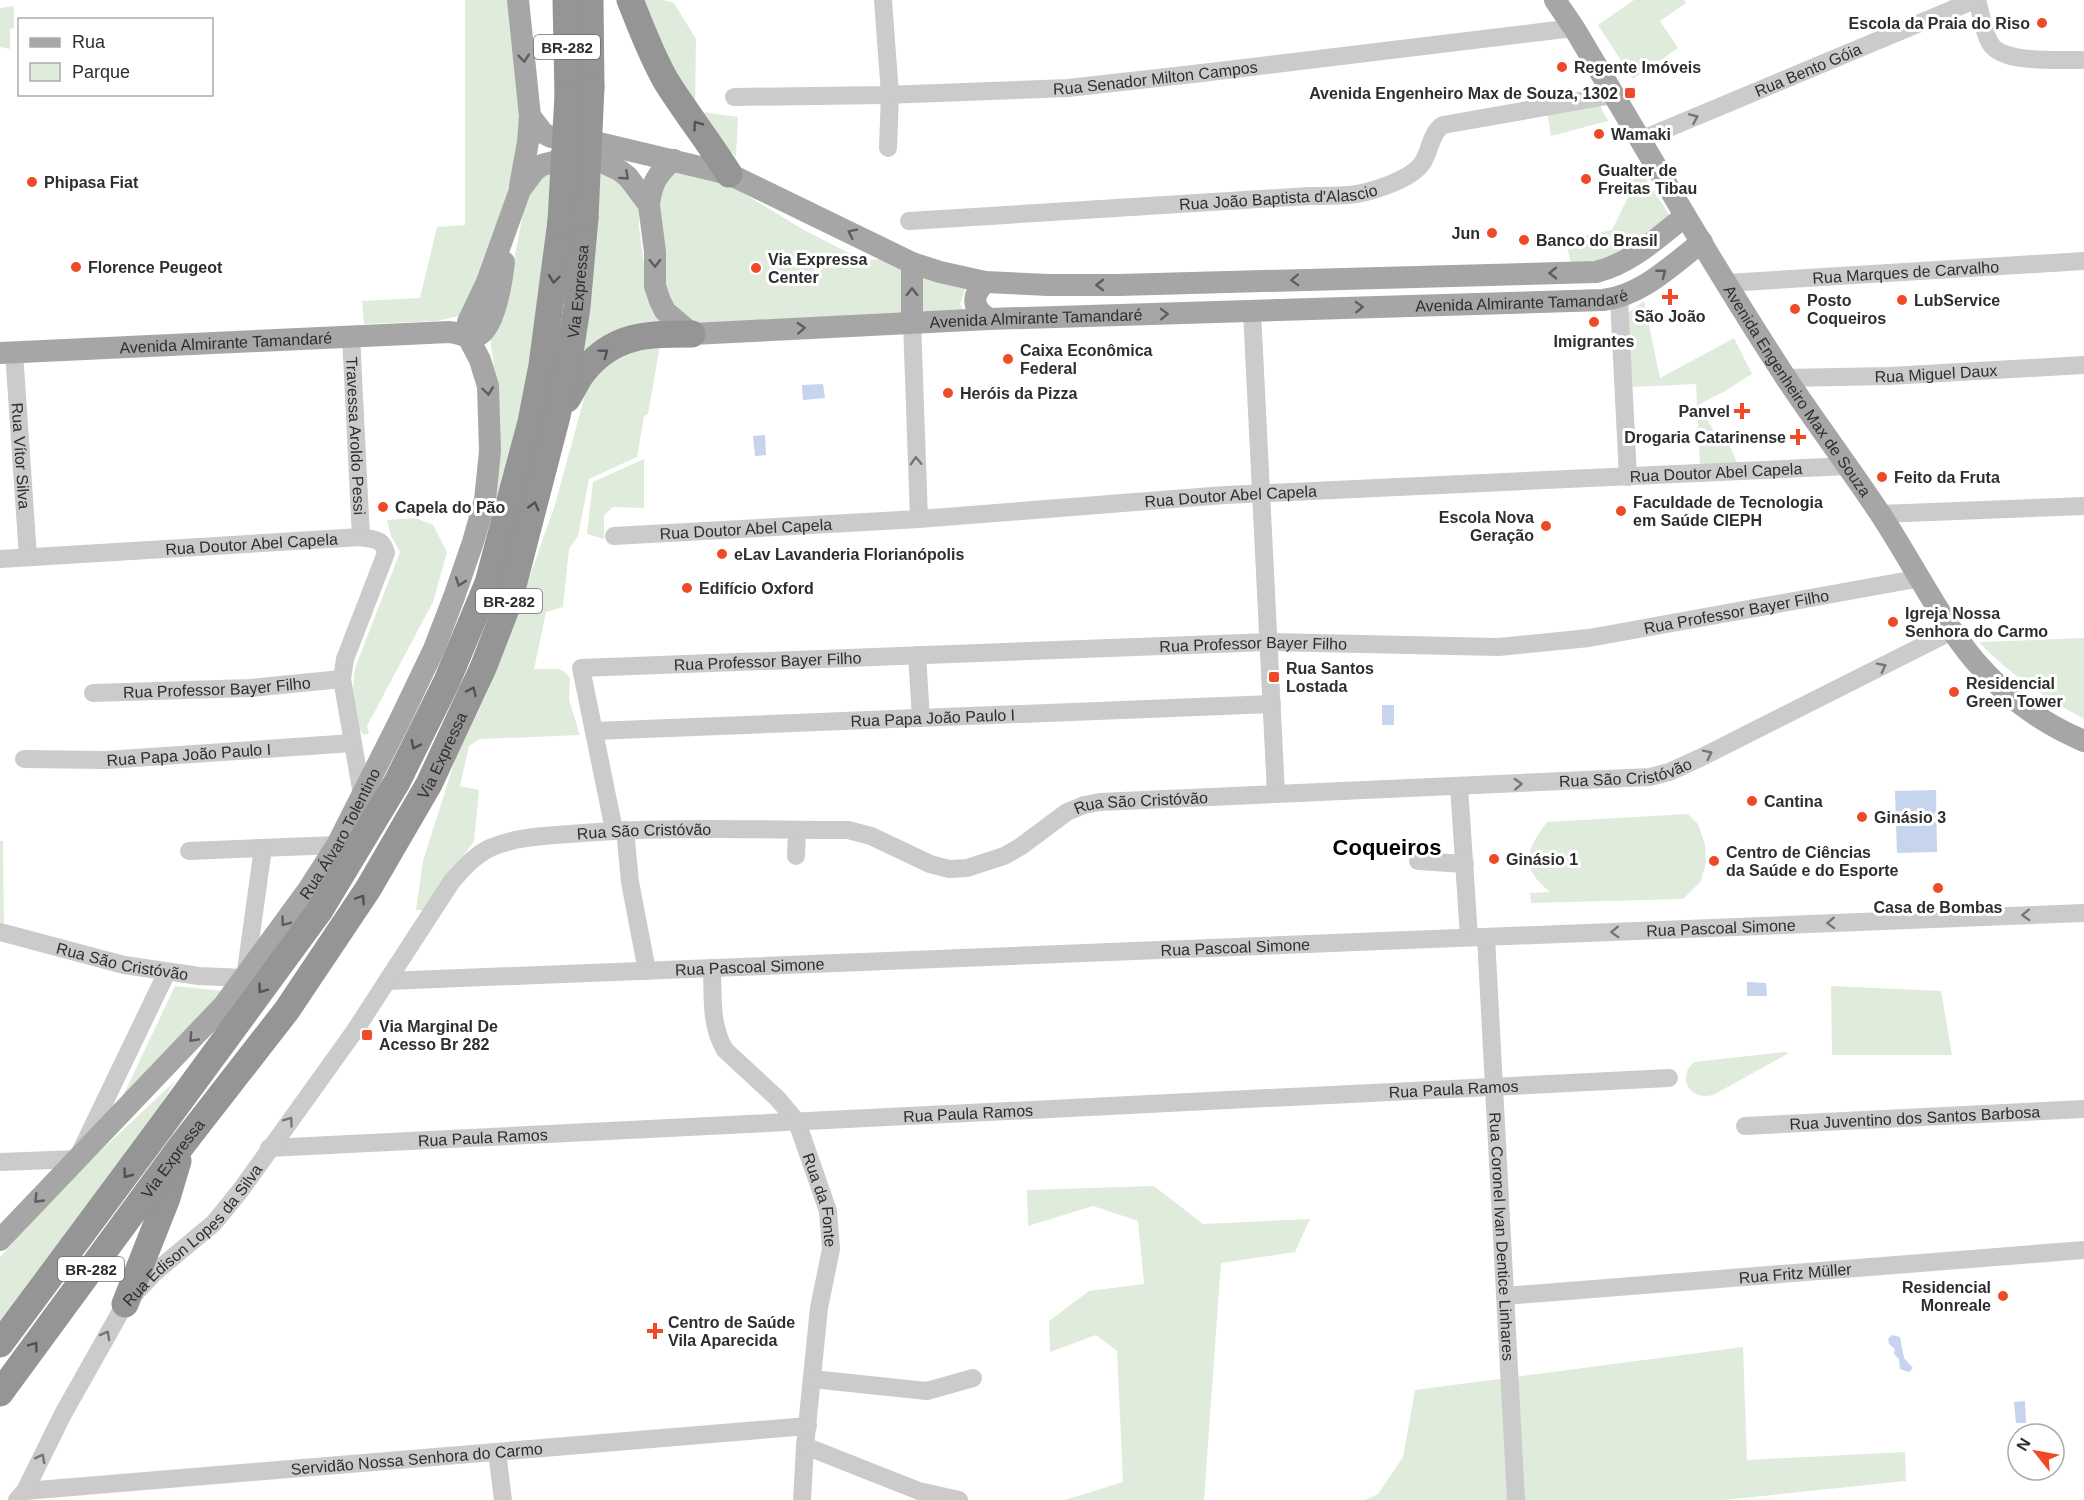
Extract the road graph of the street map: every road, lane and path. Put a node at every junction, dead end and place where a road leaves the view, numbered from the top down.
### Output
1 (518, 0) edge
2 (566, 0) edge
3 (590, 0) edge
4 (630, 0) edge
5 (883, 0) edge
6 (1555, 0) edge
7 (1976, 0) edge
8 (1574, 28) junction
9 (2082, 60) dead end
10 (580, 91) junction
11 (890, 94) junction
12 (1613, 95) junction
13 (734, 98) dead end
14 (530, 116) junction
15 (1640, 140) junction
16 (888, 148) dead end
17 (674, 160) junction
18 (729, 174) junction
19 (520, 190) junction
20 (649, 205) junction
21 (1685, 216) junction
22 (573, 220) junction
23 (909, 221) dead end
24 (1702, 242) junction
25 (2084, 261) edge
26 (912, 263) junction
27 (1611, 268) junction
28 (985, 282) junction
29 (1726, 283) junction
30 (1619, 298) junction
31 (1252, 311) junction
32 (989, 318) junction
33 (912, 322) junction
34 (463, 330) junction
35 (692, 334) junction
36 (351, 336) junction
37 (7, 352) edge
38 (2084, 364) edge
39 (1786, 378) junction
40 (557, 416) junction
41 (1848, 466) junction
42 (1628, 477) junction
43 (1261, 494) junction
44 (2084, 506) edge
45 (1880, 514) junction
46 (919, 519) junction
47 (614, 536) dead end
48 (361, 537) junction
49 (28, 557) junction
50 (0, 559) edge
51 (1921, 578) junction
52 (1952, 631) junction
53 (1269, 642) junction
54 (917, 655) junction
55 (342, 679) junction
56 (93, 693) dead end
57 (1272, 704) junction
58 (921, 718) junction
59 (594, 731) junction
60 (2084, 741) edge
61 (354, 743) junction
62 (24, 759) dead end
63 (1459, 786) junction
64 (1276, 794) junction
65 (362, 795) junction
66 (620, 830) junction
67 (797, 831) junction
68 (337, 845) junction
69 (263, 848) junction
70 (189, 851) dead end
71 (796, 856) dead end
72 (1418, 861) dead end
73 (1465, 864) junction
74 (2084, 913) edge
75 (0, 932) edge
76 (1478, 937) junction
77 (712, 968) junction
78 (647, 971) junction
79 (167, 972) junction
80 (245, 978) junction
81 (387, 981) junction
82 (1669, 1078) dead end
83 (1494, 1087) junction
84 (2084, 1109) edge
85 (796, 1122) junction
86 (1745, 1126) dead end
87 (182, 1145) junction
88 (269, 1148) junction
89 (77, 1159) junction
90 (0, 1162) edge
91 (0, 1240) edge
92 (2084, 1250) edge
93 (1505, 1296) junction
94 (125, 1304) junction
95 (0, 1344) edge
96 (973, 1378) dead end
97 (812, 1379) junction
98 (0, 1393) edge
99 (808, 1426) junction
100 (805, 1446) junction
101 (497, 1452) junction
102 (21, 1495) edge
103 (503, 1500) edge
104 (802, 1500) edge
105 (959, 1500) edge
106 (1516, 1500) edge

1 -> 14 main road
2 - 10 highway, Via Expressa / BR-282
3 - 10 highway, Via Expressa / BR-282
18 -> 4 highway
5 - 11 street
6 - 8 main road, Avenida Engenheiro Max de Souza
7 - 9 street
15 -> 7 street, Rua Bento Góia
8 - 11 street, Rua Senador Milton Campos
8 - 12 main road, Avenida Engenheiro Max de Souza
10 - 22 highway, Via Expressa / BR-282, bridge
11 - 13 street, Rua Senador Milton Campos
11 - 16 street
12 - 15 main road, Avenida Engenheiro Max de Souza
12 - 23 street, Rua João Baptista d'Alascio
14 - 17 main road, Avenida Almirante Tamandaré
14 - 19 main road
15 - 21 main road, Avenida Engenheiro Max de Souza
17 - 18 main road, Avenida Almirante Tamandaré
17 - 20 main road
26 -> 18 main road, Avenida Almirante Tamandaré
19 -> 20 main road
19 - 34 main road
20 -> 35 main road
21 - 24 main road, Avenida Engenheiro Max de Souza
21 - 27 main road, Avenida Almirante Tamandaré
22 - 40 highway, Via Expressa / BR-282
22 -> 95 highway, Via Expressa / BR-282
24 - 29 main road, Avenida Engenheiro Max de Souza
30 -> 24 main road, Avenida Almirante Tamandaré
25 - 29 street, Rua Marques de Carvalho
26 - 28 main road, Avenida Almirante Tamandaré
33 -> 26 main road
27 -> 28 main road, Avenida Almirante Tamandaré
27 - 30 main road
28 - 32 main road
29 - 39 main road, Avenida Engenheiro Max de Souza
31 -> 30 main road, Avenida Almirante Tamandaré
30 - 42 street
32 -> 31 main road, Avenida Almirante Tamandaré
31 - 43 street
32 - 33 main road, Avenida Almirante Tamandaré
35 -> 33 main road, Avenida Almirante Tamandaré
46 -> 33 street
34 - 36 main road, Avenida Almirante Tamandaré
34 -> 65 main road, Rua Álvaro Tolentino
40 -> 35 highway
36 - 37 main road, Avenida Almirante Tamandaré
36 - 48 street, Travessa Aroldo Pessi
37 - 49 street, Rua Vítor Silva
38 - 39 street, Rua Miguel Daux
39 - 41 main road, Avenida Engenheiro Max de Souza
87 -> 40 highway, Via Expressa / BR-282
41 - 42 street, Rua Doutor Abel Capela
41 - 45 main road, Avenida Engenheiro Max de Souza
42 - 43 street, Rua Doutor Abel Capela
43 - 46 street, Rua Doutor Abel Capela
43 - 53 street
44 - 45 street
45 - 51 main road, Avenida Engenheiro Max de Souza
46 - 47 street, Rua Doutor Abel Capela
48 - 49 street, Rua Doutor Abel Capela
48 - 55 street, Rua Doutor Abel Capela
49 - 50 street, Rua Doutor Abel Capela
51 - 52 main road, Avenida Engenheiro Max de Souza
51 - 53 street, Rua Professor Bayer Filho
52 - 60 main road, Avenida Engenheiro Max de Souza
63 -> 52 street, Rua São Cristóvão
53 - 54 street, Rua Professor Bayer Filho
53 - 57 street
54 - 58 street
54 - 59 street, Rua Professor Bayer Filho
55 - 56 street, Rua Professor Bayer Filho
55 - 61 street, Rua Doutor Abel Capela
57 - 58 street, Rua Papa João Paulo I
57 - 64 street
58 - 59 street, Rua Papa João Paulo I
59 - 66 street
61 - 62 street, Rua Papa João Paulo I
61 - 65 street, Rua Doutor Abel Capela
63 - 64 street, Rua São Cristóvão
63 - 73 street, Rua Coronel Ivan Dentice Linhares
64 - 67 street, Rua São Cristóvão
65 - 68 main road, Rua Álvaro Tolentino
66 - 67 street, Rua São Cristóvão
66 - 78 street
66 - 81 street, Rua São Cristóvão
67 - 71 street
68 - 69 street
68 -> 80 main road, Rua Álvaro Tolentino
69 - 70 street
69 - 80 street
72 - 73 street
73 - 76 street, Rua Coronel Ivan Dentice Linhares
74 -> 76 street, Rua Pascoal Simone
75 - 79 street, Rua São Cristóvão
76 - 77 street, Rua Pascoal Simone
76 - 83 street, Rua Coronel Ivan Dentice Linhares
77 - 78 street, Rua Pascoal Simone
77 - 85 street, Rua da Fonte
78 - 81 street, Rua Pascoal Simone
79 - 80 street, Rua São Cristóvão
79 - 89 street
80 -> 89 main road, Rua Álvaro Tolentino
88 -> 81 street, Rua Edison Lopes da Silva
82 - 83 street, Rua Paula Ramos
83 - 85 street, Rua Paula Ramos
83 - 93 street, Rua Coronel Ivan Dentice Linhares
84 - 86 street, Rua Juventino dos Santos Barbosa
85 - 88 street, Rua Paula Ramos
85 - 97 street, Rua da Fonte
87 - 94 highway
98 -> 87 highway, Via Expressa / BR-282
88 - 94 street, Rua Edison Lopes da Silva
89 - 90 street
89 -> 91 main road, Rua Álvaro Tolentino
92 - 93 street, Rua Fritz Müller
93 - 106 street, Rua Coronel Ivan Dentice Linhares
102 -> 94 street, Rua Edison Lopes da Silva
96 - 97 street
97 - 99 street, Rua da Fonte
99 - 100 street, Rua da Fonte
99 - 101 street, Servidão Nossa Senhora do Carmo
100 - 104 street, Rua da Fonte
100 - 105 street
101 - 102 street, Servidão Nossa Senhora do Carmo
101 - 103 street

